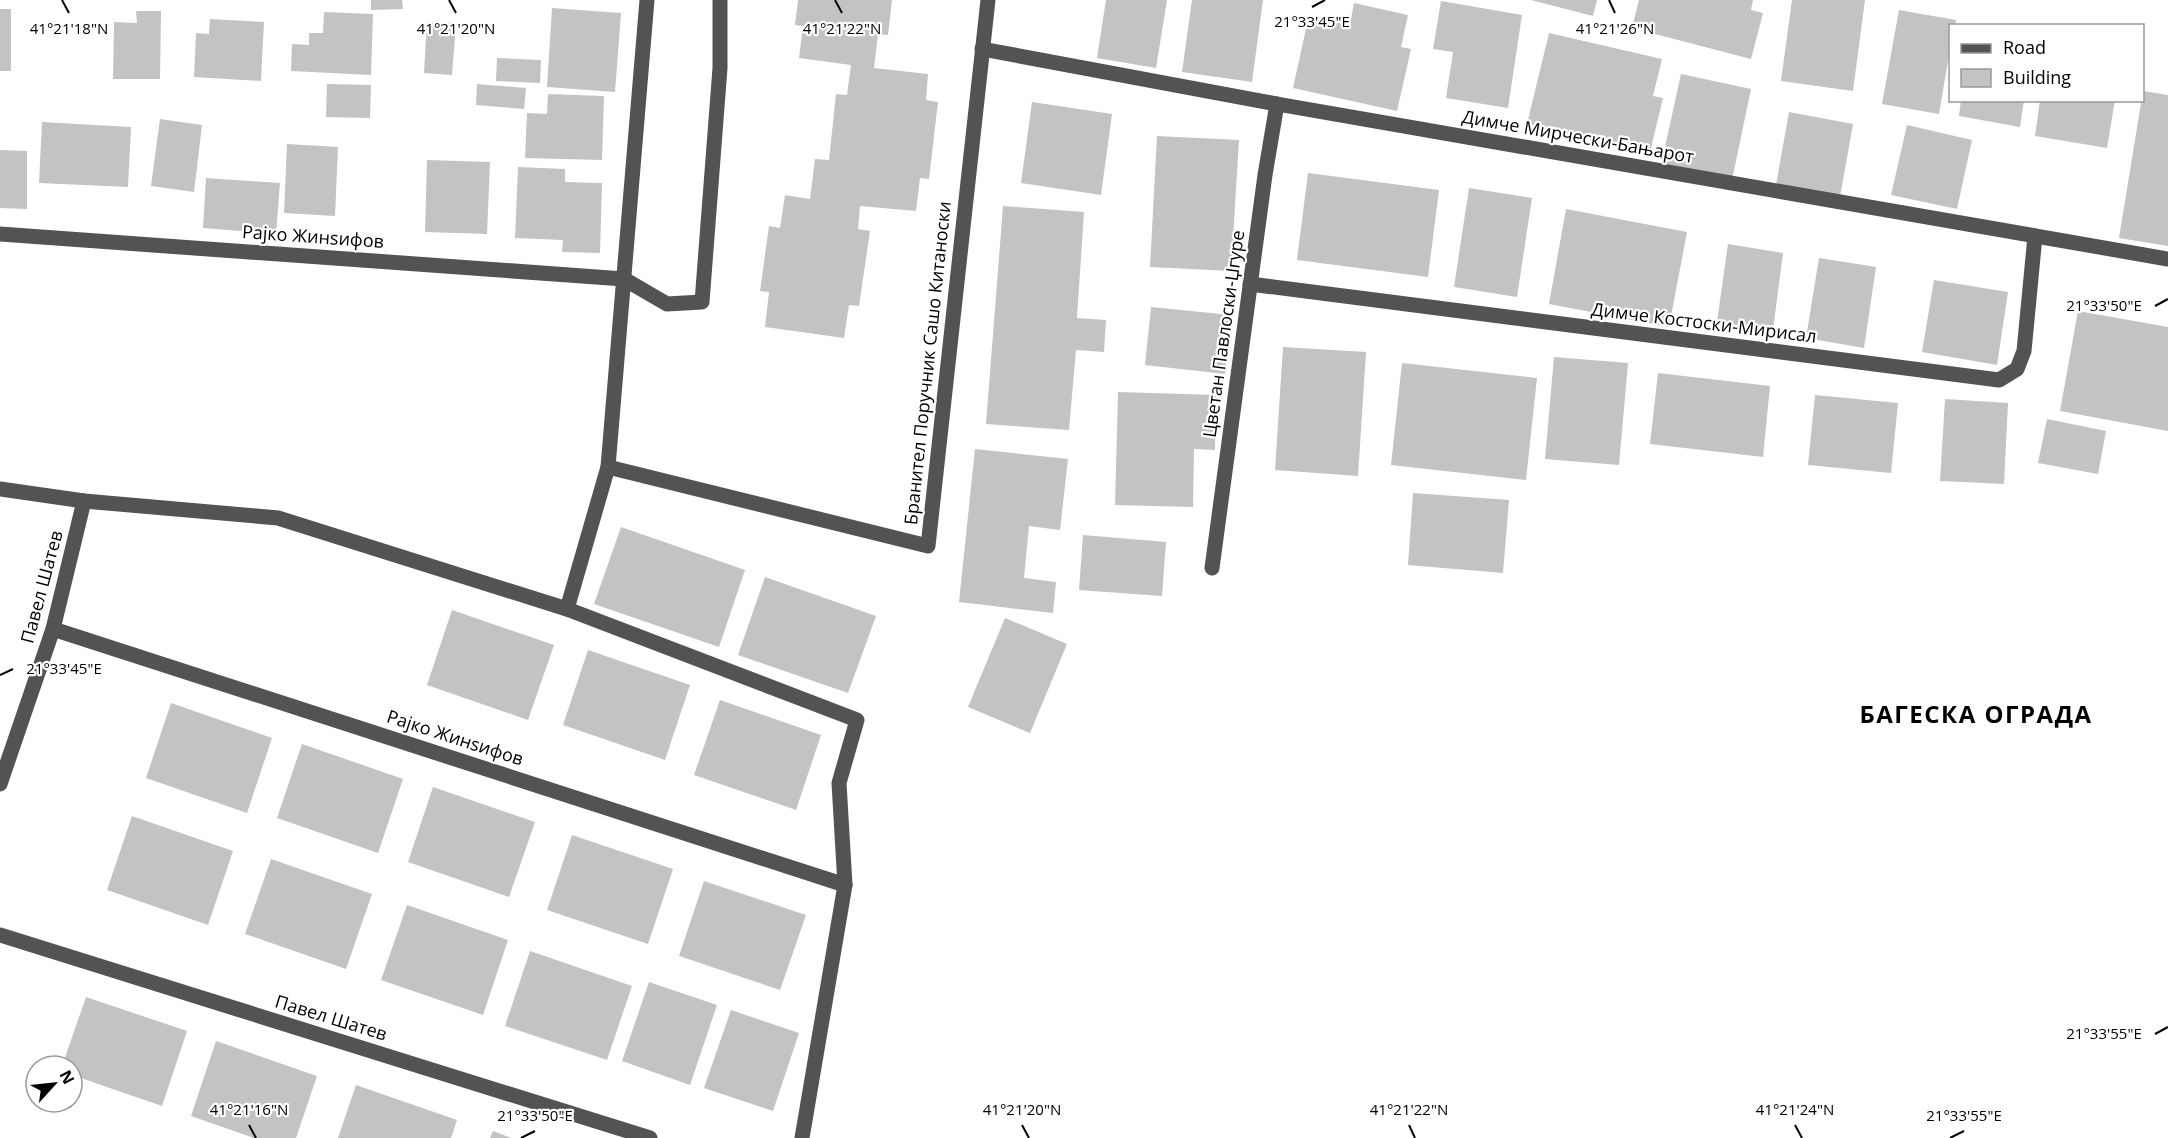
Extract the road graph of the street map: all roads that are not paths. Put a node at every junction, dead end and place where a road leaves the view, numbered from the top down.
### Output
1 (647, 0) edge
2 (720, 0) edge
3 (988, 0) edge
4 (982, 49) junction
5 (1277, 104) junction
6 (0, 234) edge
7 (2035, 236) junction
8 (2168, 260) edge
9 (624, 279) junction
10 (1250, 284) junction
11 (608, 467) junction
12 (0, 489) edge
13 (84, 501) junction
14 (1212, 568) dead end
15 (567, 609) junction
16 (53, 629) junction
17 (0, 784) edge
18 (845, 885) junction
19 (0, 935) edge
20 (650, 1138) edge
21 (802, 1138) edge

1 - 9 street
2 - 9 street
3 - 4 street, Бранител Поручник Сашо Китаноски
4 - 5 street, Димче Мирчески-Бањарот
4 - 11 street, Бранител Поручник Сашо Китаноски
5 - 7 street, Димче Мирчески-Бањарот
5 - 10 street, Цветан Павлоски-Џгуре
6 - 9 street, Рајко Жинѕифов
7 - 8 street, Димче Мирчески-Бањарот
7 - 10 street, Димче Костоски-Мирисал
9 - 11 street
10 - 14 street, Цветан Павлоски-Џгуре
11 - 15 street
12 - 13 street
13 - 15 street
13 - 16 street, Павел Шатев
15 - 18 street
16 - 17 street, Павел Шатев
16 - 18 street, Рајко Жинѕифов
18 - 21 street
19 - 20 street, Павел Шатев

